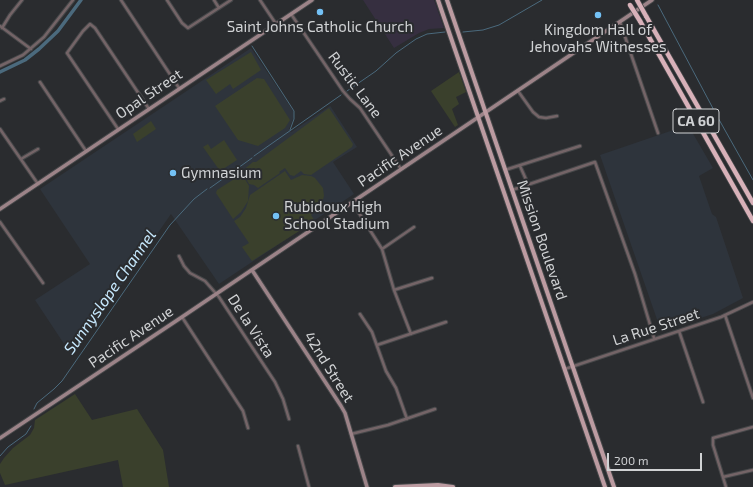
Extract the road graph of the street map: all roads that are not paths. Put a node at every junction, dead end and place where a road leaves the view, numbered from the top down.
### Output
1 (22, 0) edge
2 (73, 0) edge
3 (121, 0) edge
4 (167, 0) edge
5 (214, 0) edge
6 (231, 0) edge
7 (260, 0) edge
8 (312, 0) edge
9 (438, 0) edge
10 (447, 0) edge
11 (628, 0) edge
12 (637, 0) edge
13 (652, 0) edge
14 (306, 2) edge
15 (219, 8) junction
16 (291, 14) junction
17 (620, 22) junction
18 (276, 24) junction
19 (1, 27) edge
20 (31, 49) junction
21 (0, 66) edge
22 (40, 82) dead end
23 (179, 88) junction
24 (518, 91) junction
25 (4, 99) dead end
26 (0, 101) edge
27 (149, 109) junction
28 (485, 113) junction
29 (557, 116) dead end
30 (479, 117) junction
31 (0, 129) edge
32 (118, 129) junction
33 (658, 133) dead end
34 (580, 146) dead end
35 (38, 149) dead end
36 (86, 151) junction
37 (21, 159) junction
38 (520, 166) junction
39 (402, 169) junction
40 (505, 170) junction
41 (38, 184) junction
42 (528, 184) junction
43 (512, 190) junction
44 (352, 202) junction
45 (753, 203) edge
46 (0, 209) edge
47 (753, 221) edge
48 (0, 222) edge
49 (414, 227) dead end
50 (382, 248) junction
51 (178, 256) dead end
52 (252, 270) junction
53 (432, 278) dead end
54 (44, 284) dead end
55 (394, 290) junction
56 (216, 294) junction
57 (753, 302) edge
58 (360, 314) dead end
59 (724, 315) junction
60 (182, 318) junction
61 (446, 322) dead end
62 (679, 331) junction
63 (411, 334) junction
64 (654, 338) junction
65 (377, 345) junction
66 (572, 367) junction
67 (565, 369) junction
68 (753, 398) edge
69 (703, 402) dead end
70 (435, 409) dead end
71 (289, 419) dead end
72 (407, 419) junction
73 (753, 427) edge
74 (248, 428) dead end
75 (351, 434) junction
76 (0, 438) edge
77 (298, 446) dead end
78 (753, 470) edge
79 (723, 477) junction
80 (309, 487) edge
81 (367, 487) edge
82 (395, 487) edge
83 (453, 487) edge
84 (605, 487) edge
85 (614, 487) edge
86 (726, 487) edge

1 - 19 street
2 - 20 street
3 - 23 street
4 - 15 street
5 - 15 street
6 - 15 street
7 - 18 street
8 - 14 street, Opal Street
9 - 30 main road, Mission Boulevard
10 - 28 main road, Mission Boulevard
11 - 47 highway, CA 60, bridge
12 - 45 highway, CA 60, bridge
13 - 17 street, Pacific Avenue
14 - 16 street, Opal Street
16 - 18 street, Opal Street
16 - 39 street, Rustic Lane
17 - 24 street, Pacific Avenue
17 - 33 street
18 - 23 street, Opal Street
19 - 20 street
20 - 21 street
22 - 36 street
23 - 27 street, Opal Street
24 - 28 street, Pacific Avenue
24 - 29 street
25 - 26 street
27 - 32 street, Opal Street
27 - 32 street
28 - 30 street, Pacific Avenue
28 - 40 main road, Mission Boulevard
30 - 39 street, Pacific Avenue
30 - 67 main road, Mission Boulevard
31 - 37 street
32 - 36 street, Opal Street
34 - 38 street
35 - 37 street
36 - 41 street, Opal Street
37 - 41 street
38 - 40 street
38 - 42 street
39 - 44 street, Pacific Avenue
40 - 43 main road, Mission Boulevard
41 - 46 street, Opal Street
42 - 43 street
42 - 64 street
43 - 66 main road, Mission Boulevard
44 - 50 street
44 - 52 street, Pacific Avenue
48 - 54 street
49 - 50 street
50 - 55 street
51 - 56 street, De la Vista
52 - 56 street, Pacific Avenue
52 - 75 street, 42nd Street
53 - 55 street
55 - 63 street
56 - 60 street, Pacific Avenue
56 - 71 street, De la Vista
57 - 59 street, La Rue Street
58 - 65 street
59 - 62 street, La Rue Street
59 - 68 street
60 - 74 street
60 - 76 street, Pacific Avenue
61 - 63 street
62 - 64 street, La Rue Street
62 - 69 street
63 - 65 street
64 - 66 street, La Rue Street
65 - 72 street
66 - 67 street, La Rue Street
66 - 85 main road, Mission Boulevard
67 - 84 main road, Mission Boulevard
70 - 72 street
72 - 75 street
73 - 79 street
75 - 81 street, 42nd Street
77 - 80 street
78 - 79 street
79 - 86 street
82 - 83 main road

